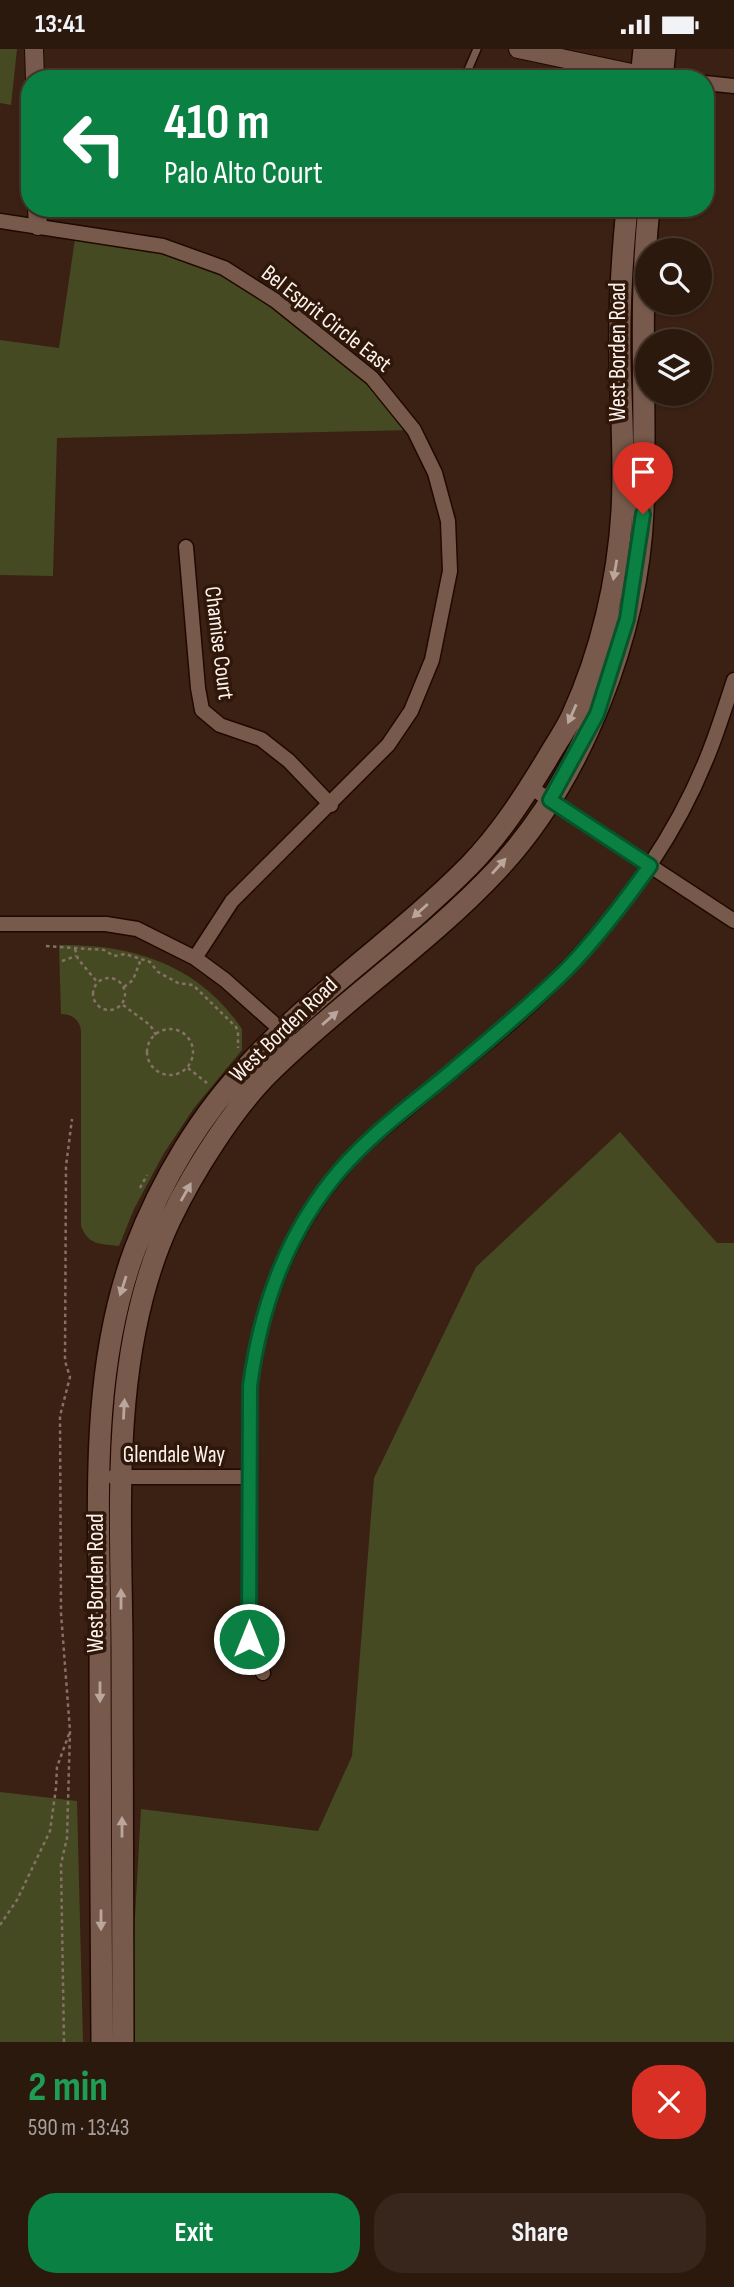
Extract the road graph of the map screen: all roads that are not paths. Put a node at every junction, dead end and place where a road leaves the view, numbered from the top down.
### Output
1 (34, 49) edge
2 (477, 49) edge
3 (518, 49) edge
4 (643, 49) edge
5 (666, 49) edge
6 (35, 70) edge
7 (468, 70) edge
8 (618, 70) edge
9 (652, 70) edge
10 (659, 70) edge
11 (714, 84) edge
12 (734, 86) edge
13 (38, 217) edge
14 (626, 217) edge
15 (648, 217) edge
16 (0, 221) edge
17 (186, 547) dead end
18 (734, 680) edge
19 (530, 787) junction
20 (550, 800) junction
21 (331, 805) junction
22 (650, 866) junction
23 (734, 921) edge
24 (0, 924) edge
25 (195, 958) junction
26 (282, 1030) junction
27 (298, 1046) junction
28 (99, 1477) junction
29 (121, 1477) junction
30 (248, 1477) junction
31 (263, 1673) dead end
32 (102, 2042) edge
33 (124, 2042) edge

1 - 6 street
2 - 7 lane
3 - 8 street
4 - 9 main road
5 - 10 main road
11 - 12 street
13 - 16 street, Bel Esprit Circle East
13 - 21 street, Bel Esprit Circle East
14 -> 19 main road, West Borden Road
15 - 20 main road, West Borden Road
17 - 21 street, Chamise Court
18 - 22 street
19 - 20 street
19 -> 26 main road, West Borden Road
20 - 22 street
27 -> 20 main road, West Borden Road
21 - 25 street, Bel Esprit Circle East
22 - 23 street
22 - 30 street
24 - 25 street
25 - 26 street
26 - 27 street
26 -> 28 main road, West Borden Road
29 -> 27 main road, West Borden Road
28 - 29 street, Glendale Way
28 -> 32 main road, West Borden Road
29 - 30 street, Glendale Way
33 -> 29 main road, West Borden Road
30 - 31 street

